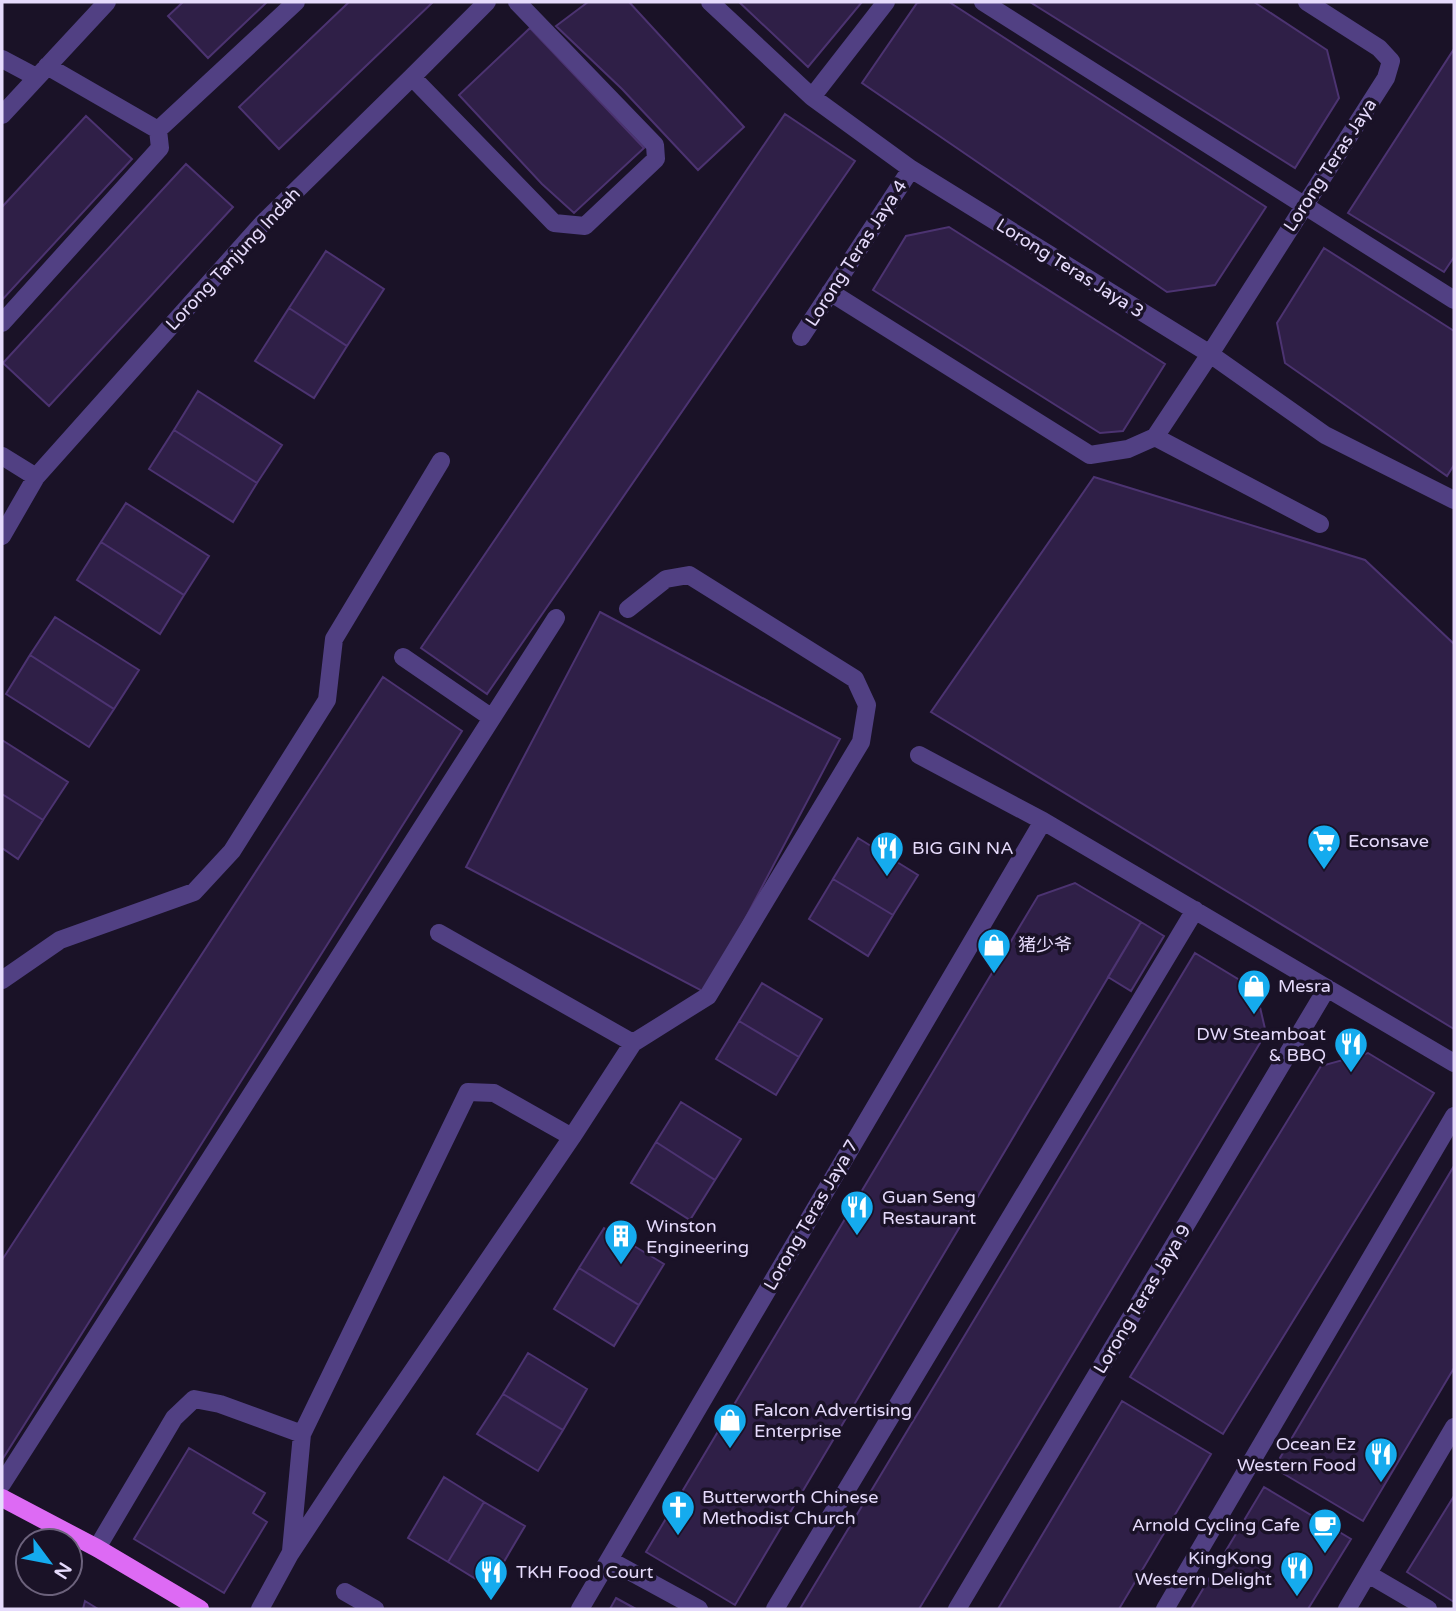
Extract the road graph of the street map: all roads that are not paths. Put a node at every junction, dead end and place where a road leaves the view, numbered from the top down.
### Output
1 (107, 2) edge
2 (296, 2) edge
3 (486, 2) edge
4 (517, 2) edge
5 (710, 2) edge
6 (886, 2) edge
7 (983, 2) edge
8 (1307, 2) edge
9 (2, 59) edge
10 (42, 71) junction
11 (412, 77) junction
12 (812, 97) junction
13 (2, 115) edge
14 (158, 130) junction
15 (911, 169) junction
16 (1304, 206) junction
17 (830, 292) junction
18 (1454, 300) edge
19 (2, 323) edge
20 (801, 337) dead end
21 (1210, 354) junction
22 (1155, 437) junction
23 (2, 456) edge
24 (441, 461) dead end
25 (36, 477) junction
26 (1452, 495) edge
27 (1320, 524) dead end
28 (2, 536) edge
29 (628, 608) dead end
30 (556, 618) dead end
31 (402, 657) dead end
32 (492, 718) junction
33 (919, 755) dead end
34 (1043, 821) junction
35 (1195, 910) junction
36 (439, 933) dead end
37 (2, 980) edge
38 (1327, 988) junction
39 (634, 1043) junction
40 (1454, 1063) edge
41 (1454, 1116) edge
42 (572, 1137) junction
43 (1454, 1427) edge
44 (302, 1434) junction
45 (2, 1484) edge
46 (2, 1498) edge
47 (97, 1548) junction
48 (290, 1554) junction
49 (608, 1560) junction
50 (1368, 1574) junction
51 (345, 1592) dead end
52 (197, 1609) edge
53 (260, 1609) edge
54 (375, 1609) edge
55 (580, 1609) edge
56 (699, 1609) edge
57 (775, 1609) edge
58 (957, 1609) edge
59 (1165, 1609) edge
60 (1347, 1609) edge
61 (1428, 1609) edge

1 - 10 street
2 - 14 street
3 - 11 street, Lorong Tanjung Indah
4 - 11 street
5 - 12 street, Lorong Teras Jaya 3
6 - 12 street
7 - 16 street
8 - 16 street, Lorong Teras Jaya
9 - 10 street
10 - 13 street
10 - 14 street
11 - 25 street, Lorong Tanjung Indah
12 - 15 street, Lorong Teras Jaya 3
14 - 19 street
15 - 17 street, Lorong Teras Jaya 4
15 - 21 street, Lorong Teras Jaya 3
16 - 18 street
16 - 21 street, Lorong Teras Jaya
17 - 20 street, Lorong Teras Jaya 4
17 - 22 street
21 - 22 street, Lorong Teras Jaya
21 - 26 street, Lorong Teras Jaya 3
22 - 27 street
23 - 25 street
24 - 37 street
25 - 28 street, Lorong Tanjung Indah
29 - 39 street
30 - 32 street
31 - 32 street
32 - 45 street
33 - 34 street
34 - 35 street
34 - 49 street, Lorong Teras Jaya 7
35 - 38 street
35 - 57 street
36 - 39 street
38 - 40 street
38 - 58 street, Lorong Teras Jaya 9
39 - 42 street
41 - 59 street
42 - 44 street
42 - 48 street
43 - 50 street
44 - 47 street
44 - 48 street
46 - 47 main road
47 - 52 main road
48 - 53 street
49 - 55 street, Lorong Teras Jaya 7
49 - 56 street
50 - 60 street
50 - 61 street
51 - 54 street

